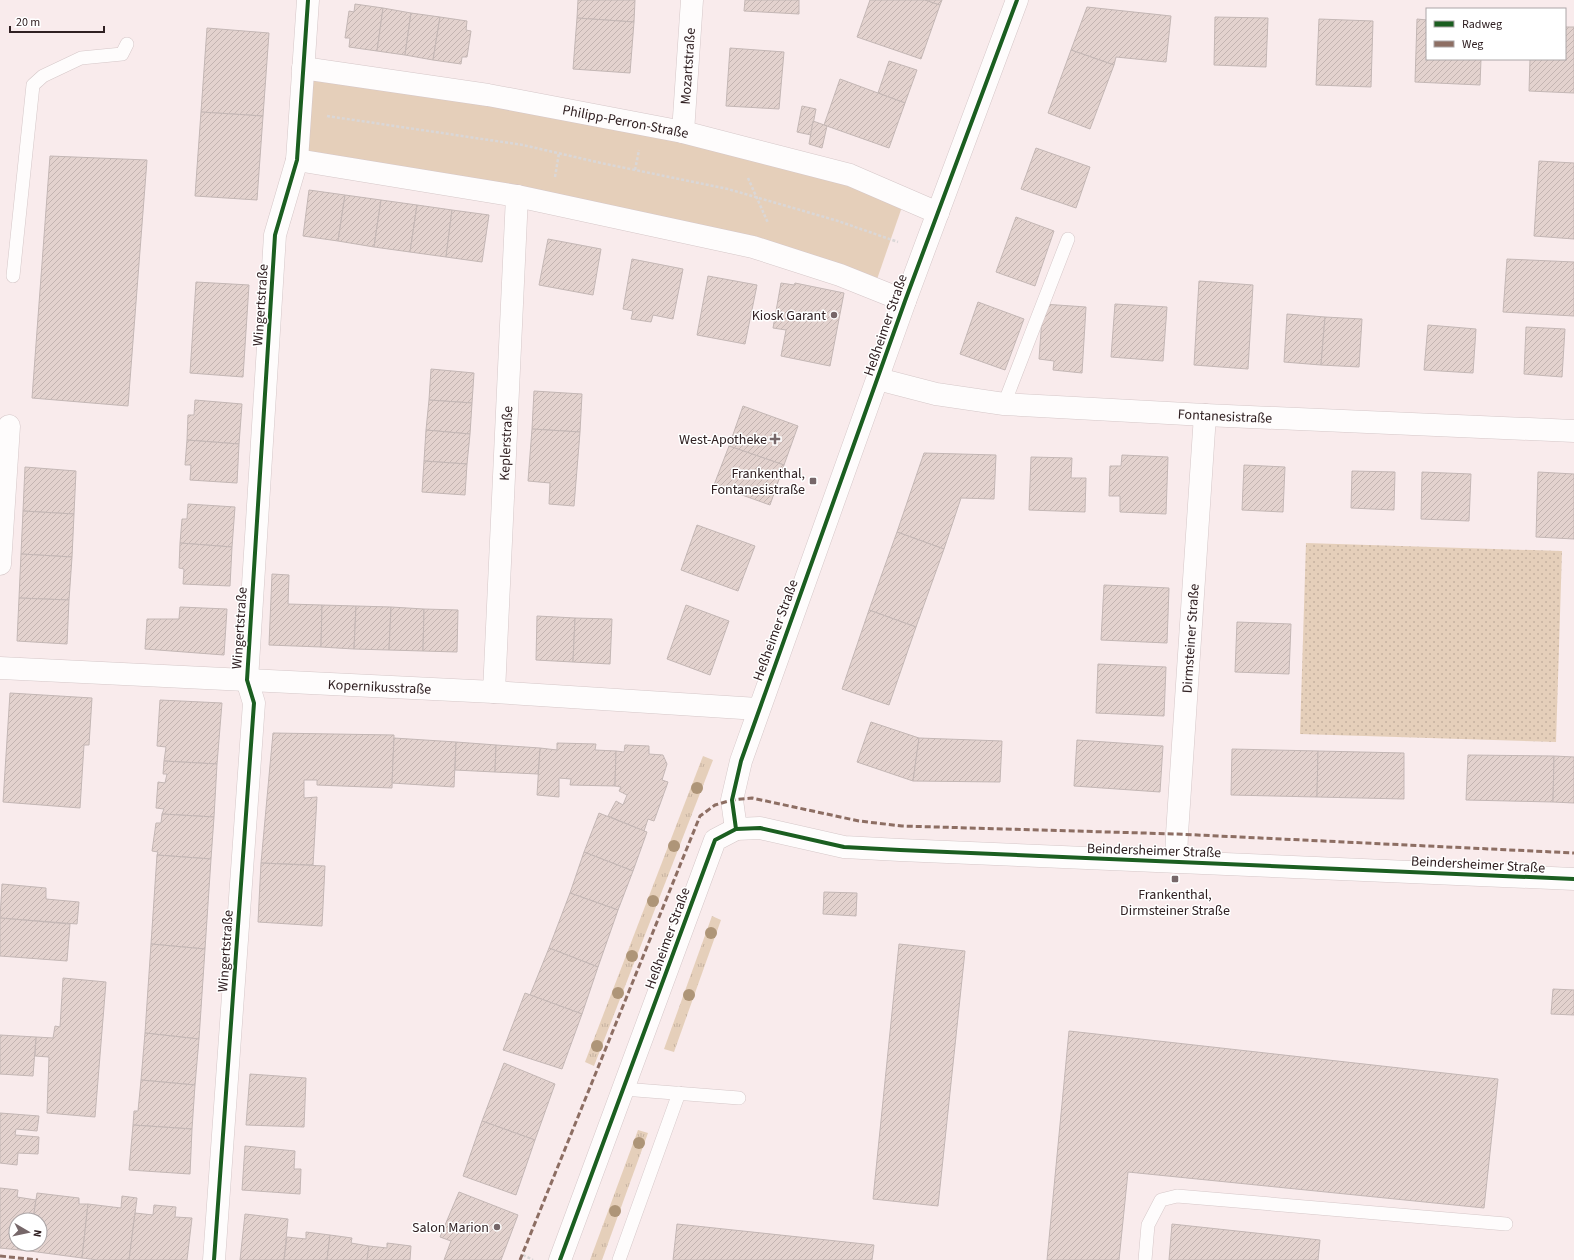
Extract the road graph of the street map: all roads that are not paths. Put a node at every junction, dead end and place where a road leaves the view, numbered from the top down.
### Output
1 (308, 0) edge
2 (692, 0) edge
3 (1017, 0) edge
4 (127, 44) dead end
5 (303, 68) junction
6 (683, 132) junction
7 (297, 160) junction
8 (517, 196) junction
9 (938, 213) junction
10 (1068, 239) dead end
11 (13, 276) dead end
12 (905, 301) junction
13 (878, 379) junction
14 (1004, 404) junction
15 (1205, 415) junction
16 (9, 426) dead end
17 (1574, 431) edge
18 (0, 564) edge
19 (0, 668) edge
20 (247, 680) junction
21 (494, 692) junction
22 (758, 709) junction
23 (736, 829) junction
24 (1176, 862) junction
25 (1574, 879) edge
26 (623, 1088) junction
27 (679, 1093) junction
28 (739, 1098) dead end
29 (1506, 1224) dead end
30 (214, 1260) edge
31 (560, 1260) edge
32 (619, 1260) edge
33 (1144, 1260) edge

1 - 5 street, Wingertstraße
2 - 6 street, Mozartstraße
3 - 9 street, Heßheimer Straße
4 - 11 lane
5 - 6 street, Philipp-Perron-Straße
5 - 7 street, Wingertstraße
6 - 9 street, Philipp-Perron-Straße
7 - 8 street
7 - 20 street, Wingertstraße
8 - 12 street
8 - 21 street, Keplerstraße
9 - 12 street, Heßheimer Straße
10 - 14 lane
12 - 13 street, Heßheimer Straße
13 - 14 street, Fontanesistraße
13 - 22 street, Heßheimer Straße
14 - 15 street, Fontanesistraße
15 - 17 street, Fontanesistraße
15 - 24 street, Dirmsteiner Straße
16 - 18 street
19 - 20 street, Kopernikusstraße
20 - 21 street, Kopernikusstraße
20 - 30 street, Wingertstraße
21 - 22 street, Kopernikusstraße
22 - 23 street, Heßheimer Straße
23 - 24 street, Beindersheimer Straße
23 - 26 street, Heßheimer Straße
24 - 25 street, Beindersheimer Straße
26 - 27 lane
26 - 31 street, Heßheimer Straße
27 - 28 lane
27 - 32 lane
29 - 33 lane

